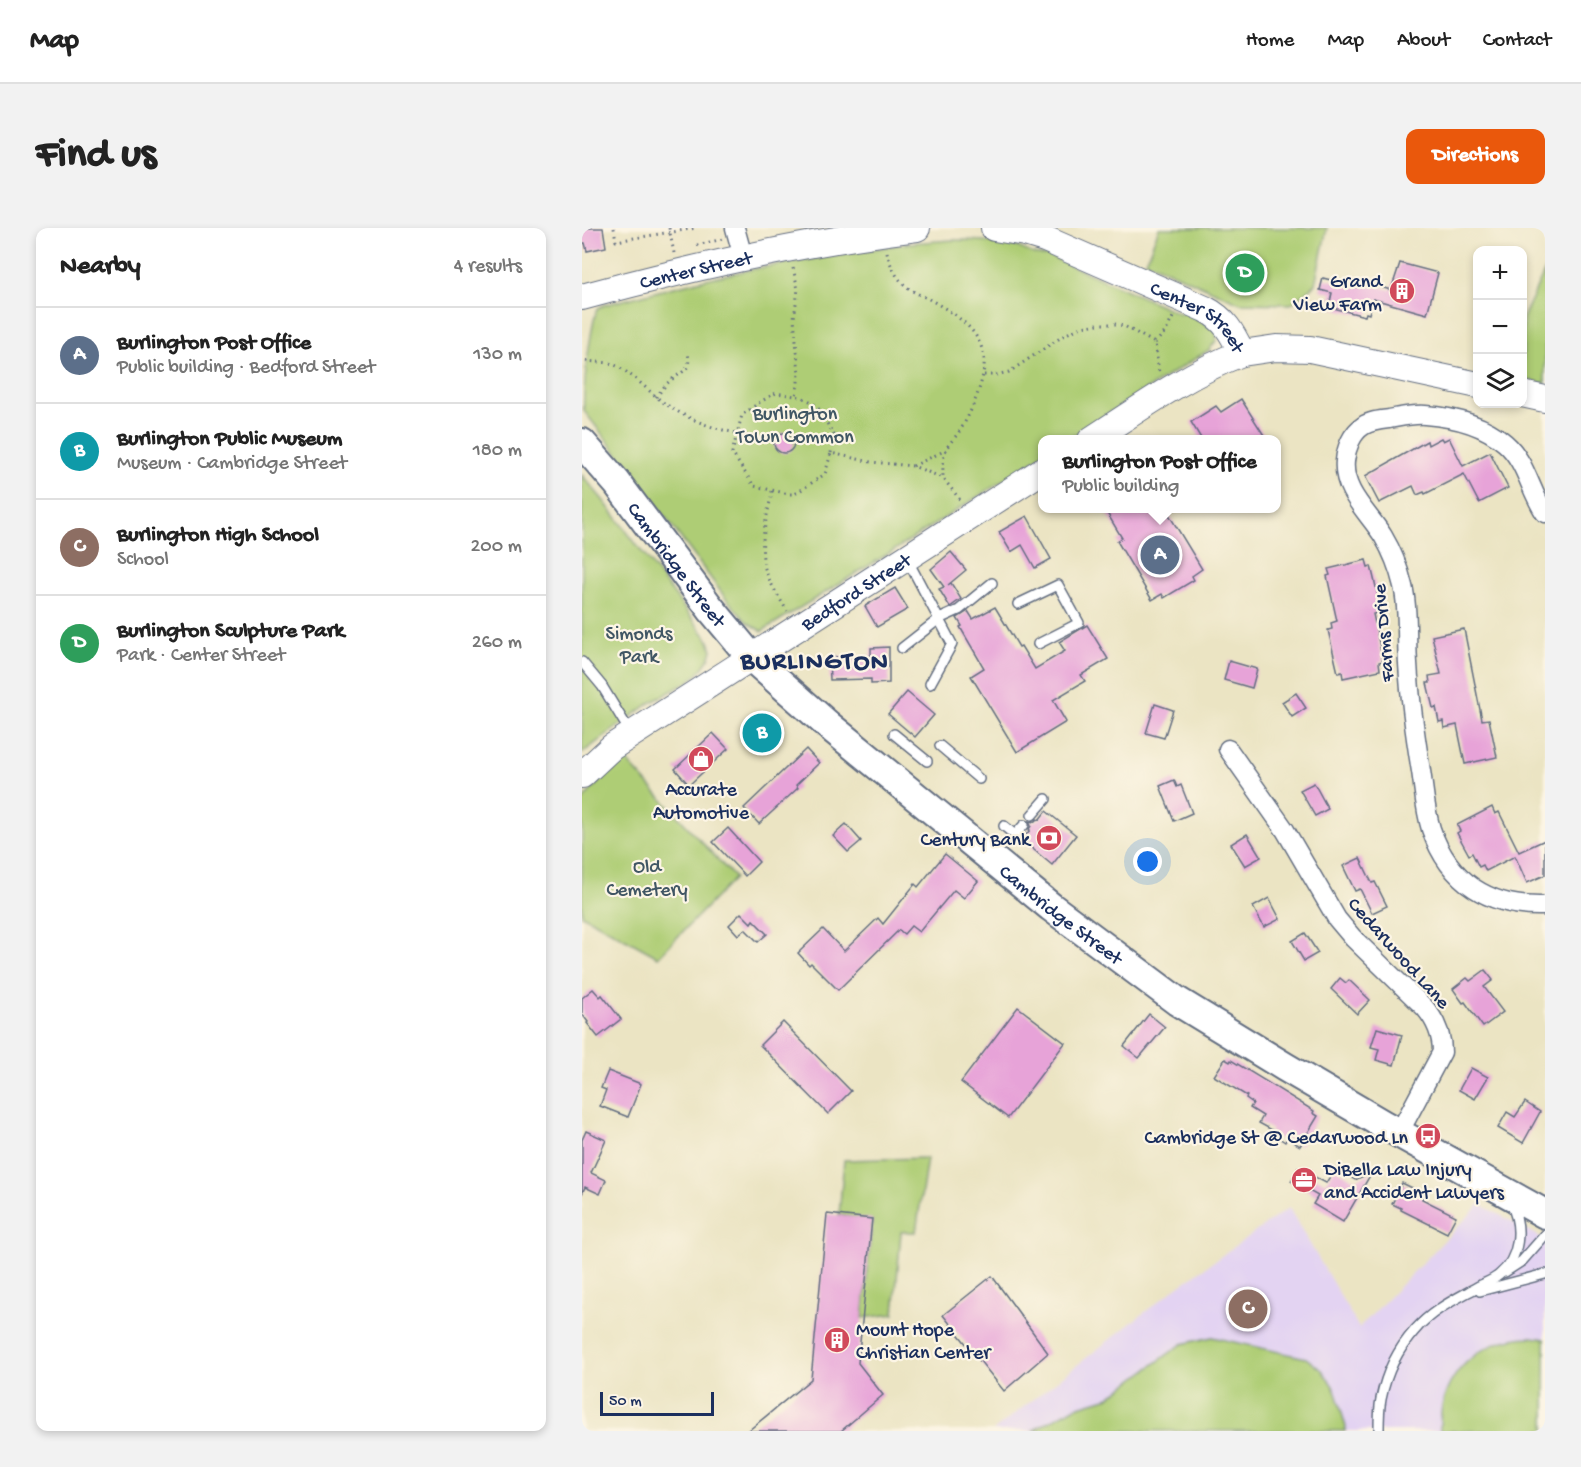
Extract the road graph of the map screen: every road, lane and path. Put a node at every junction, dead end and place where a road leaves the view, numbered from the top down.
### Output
1 (614, 228) edge
2 (697, 228) edge
3 (735, 228) edge
4 (917, 228) edge
5 (994, 228) edge
6 (1025, 230) edge
7 (884, 232) junction
8 (789, 249) junction
9 (743, 257) junction
10 (582, 297) edge
11 (1176, 311) dead end
12 (1155, 343) junction
13 (688, 353) dead end
14 (1242, 353) junction
15 (586, 361) dead end
16 (984, 375) junction
17 (1160, 378) dead end
18 (1473, 384) edge
19 (1527, 395) edge
20 (656, 397) junction
21 (796, 397) junction
22 (1545, 399) edge
23 (736, 433) junction
24 (1098, 435) edge
25 (582, 443) edge
26 (946, 450) junction
27 (831, 453) junction
28 (913, 466) junction
29 (1038, 473) edge
30 (943, 478) junction
31 (772, 490) junction
32 (1545, 513) edge
33 (970, 516) junction
34 (906, 557) junction
35 (992, 583) dead end
36 (1018, 604) dead end
37 (939, 619) junction
38 (798, 627) junction
39 (1038, 644) dead end
40 (902, 648) dead end
41 (751, 657) junction
42 (582, 662) edge
43 (930, 684) dead end
44 (631, 734) junction
45 (894, 734) dead end
46 (940, 746) dead end
47 (1228, 749) dead end
48 (927, 761) dead end
49 (582, 775) edge
50 (980, 779) dead end
51 (1046, 799) dead end
52 (1032, 815) dead end
53 (1024, 825) dead end
54 (1004, 826) dead end
55 (1545, 906) edge
56 (1399, 1133) junction
57 (1504, 1191) junction
58 (1545, 1214) edge
59 (1545, 1235) edge
60 (1545, 1268) edge
61 (1545, 1274) edge
62 (1497, 1276) junction
63 (1525, 1279) junction
64 (1460, 1297) junction
65 (1379, 1431) edge

1 - 2 path
3 - 9 street
4 - 7 main road, Center Street
5 - 6 main road, Center Street
6 - 14 main road, Center Street
7 - 8 main road, Center Street
7 - 16 path
8 - 9 main road, Center Street
8 - 21 path
9 - 10 main road, Center Street
11 - 12 path
12 - 16 path
12 - 17 path
13 - 20 path
14 - 18 main road, Center Street
14 - 24 main road
15 - 20 path
16 - 26 path
19 - 22 main road
20 - 23 path
21 - 23 path
21 - 27 path
23 - 31 path
25 - 41 main road, Cambridge Street
26 - 28 path
26 - 30 path
27 - 28 path
27 - 31 path
28 - 30 path
29 - 33 main road, Bedford Street
30 - 33 path
31 - 38 path
32 - 55 street, Farms Drive
33 - 34 main road, Bedford Street
34 - 37 lane
34 - 38 main road, Bedford Street
35 - 37 lane
36 - 39 lane
37 - 40 lane
37 - 43 lane
38 - 41 main road, Bedford Street
41 - 44 main road, Bedford Street
41 - 56 main road, Cambridge Street
42 - 44 lane
44 - 49 main road, Bedford Street
45 - 48 lane
46 - 50 lane
47 - 56 street, Cedarwood Lane
51 - 52 lane
53 - 54 lane
56 - 57 main road, Cambridge Street
57 - 58 main road, Cambridge Street
57 - 62 lane
59 - 62 lane
60 - 63 lane
61 - 63 lane
62 - 64 lane
63 - 64 lane
64 - 65 lane

